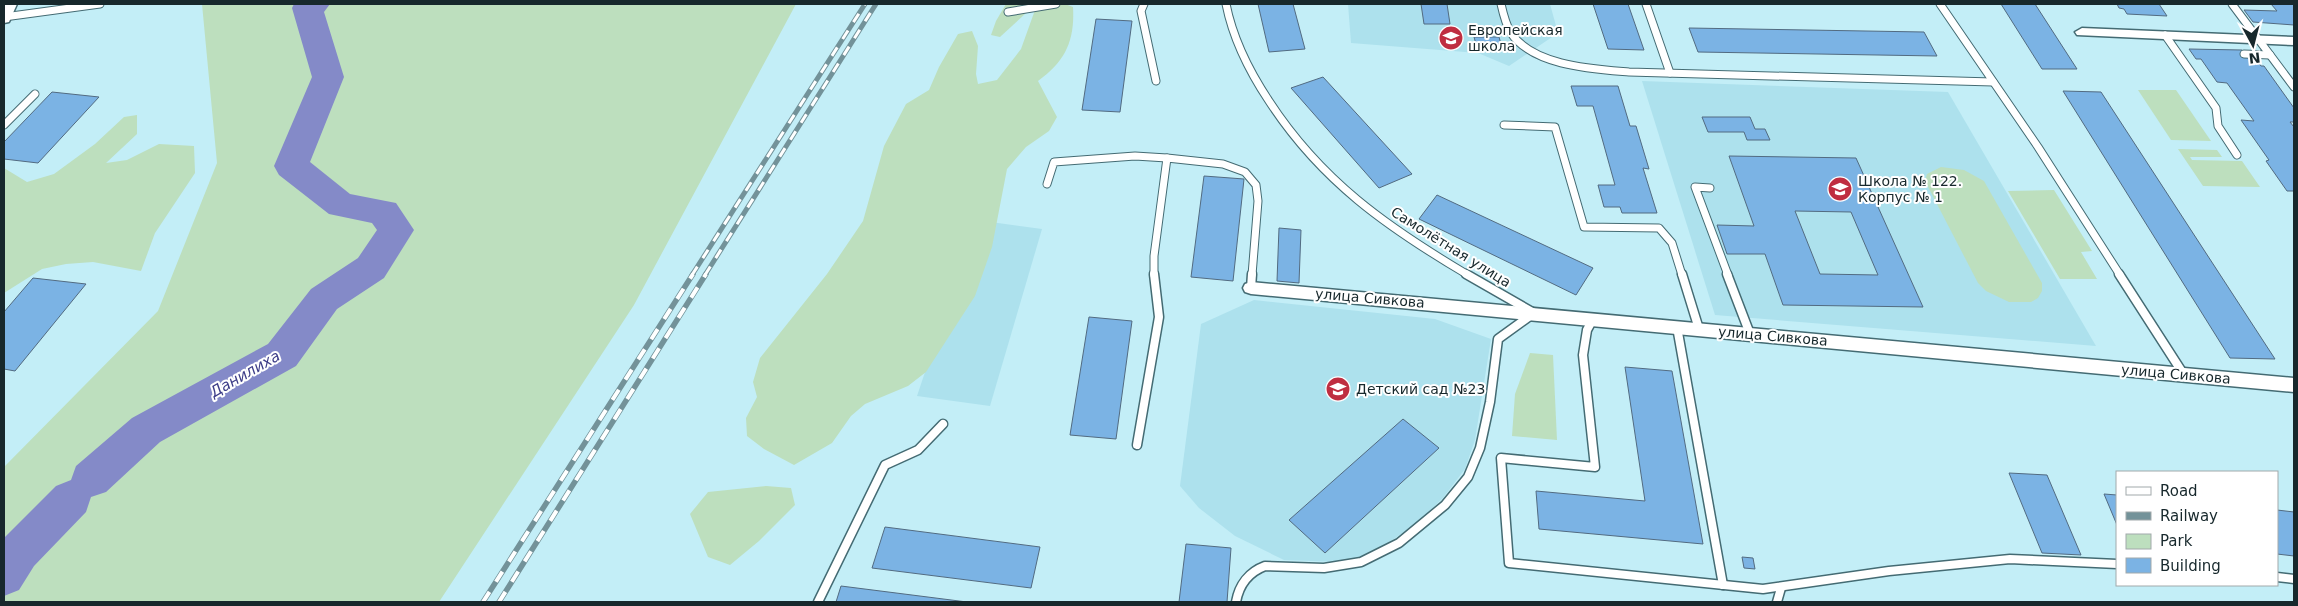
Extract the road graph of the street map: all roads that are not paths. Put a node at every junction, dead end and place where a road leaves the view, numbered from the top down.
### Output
1 (10, 4) edge
2 (100, 4) edge
3 (1056, 4) edge
4 (1144, 4) edge
5 (1226, 4) edge
6 (1502, 4) edge
7 (1646, 4) edge
8 (1940, 4) edge
9 (2232, 4) edge
10 (1008, 12) dead end
11 (4, 18) edge
12 (2082, 32) dead end
13 (2165, 35) junction
14 (2259, 39) junction
15 (2294, 41) edge
16 (2244, 54) dead end
17 (2270, 55) junction
18 (1670, 73) junction
19 (1156, 81) dead end
20 (1993, 82) junction
21 (2294, 87) edge
22 (35, 94) dead end
23 (4, 125) edge
24 (1504, 125) dead end
25 (2238, 154) dead end
26 (1167, 158) junction
27 (1047, 184) dead end
28 (1710, 188) dead end
29 (1252, 288) joint
30 (1534, 313) junction
31 (1593, 319) junction
32 (1677, 327) junction
33 (1700, 329) junction
34 (1750, 334) junction
35 (2184, 375) junction
36 (2294, 385) edge
37 (943, 424) dead end
38 (1137, 445) dead end
39 (2116, 564) edge
40 (2278, 578) edge
41 (2294, 579) edge
42 (1723, 585) junction
43 (1781, 588) junction
44 (818, 602) edge
45 (1236, 602) edge
46 (1777, 602) edge

1 - 11 street
2 - 11 lane
3 - 10 lane
4 - 19 lane
5 - 30 lane, Самолётная улица
6 - 18 lane
7 - 18 lane
8 - 20 lane
9 - 14 lane
12 - 13 street
13 - 14 street
13 - 25 lane
14 - 15 street
14 - 17 lane
16 - 17 lane
17 - 21 lane
18 - 20 lane
20 - 35 lane
22 - 23 lane
24 - 33 lane
26 - 27 lane
26 - 29 lane
26 - 38 lane
28 - 34 lane
29 - 30 street, улица Сивкова
30 - 31 street, улица Сивкова
30 - 45 lane
31 - 32 street, улица Сивкова
31 - 42 lane
32 - 33 street, улица Сивкова
32 - 42 lane
33 - 34 street, улица Сивкова
34 - 35 street, улица Сивкова
35 - 36 street, улица Сивкова
37 - 44 lane
39 - 43 lane
40 - 41 lane
42 - 43 lane
43 - 46 lane

